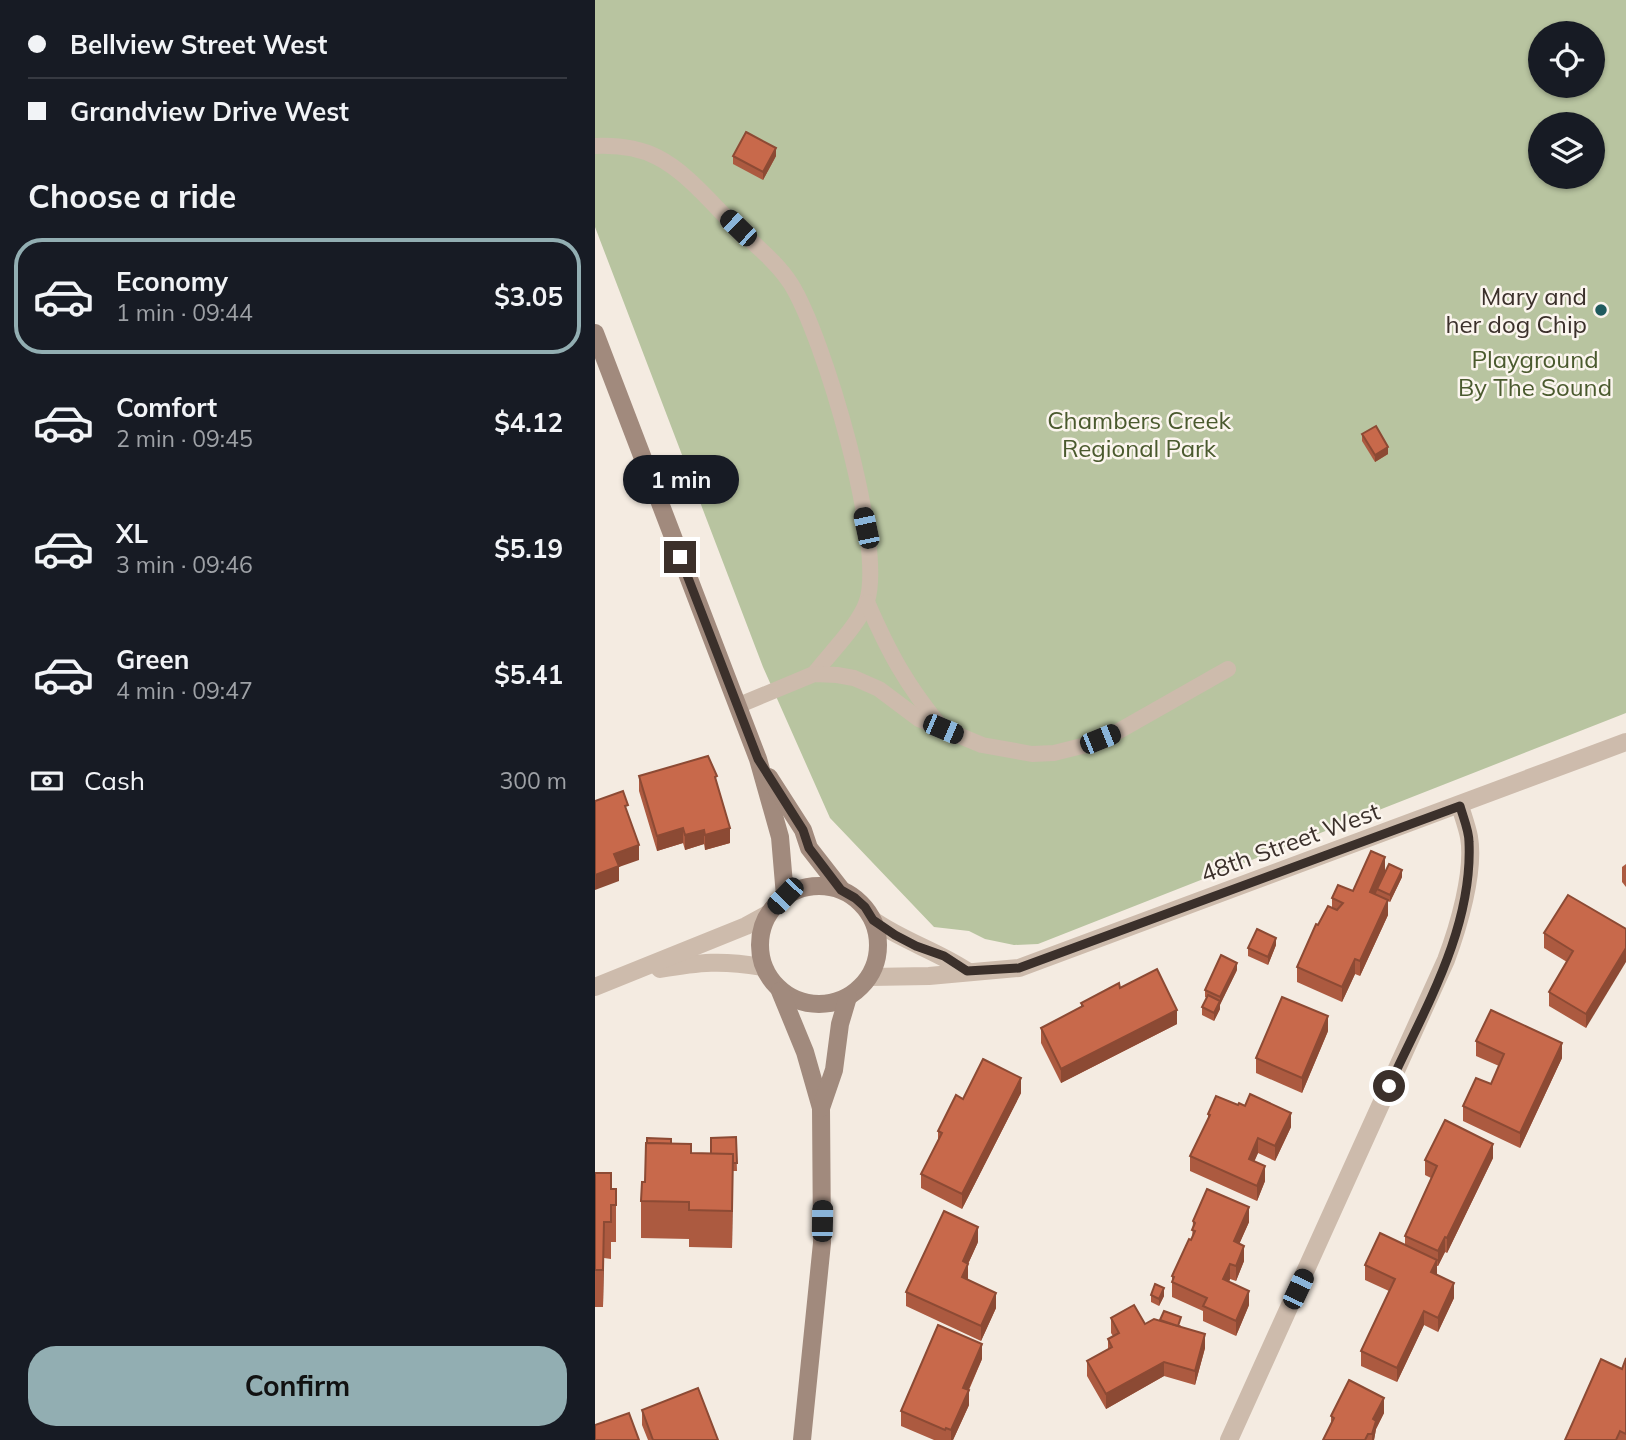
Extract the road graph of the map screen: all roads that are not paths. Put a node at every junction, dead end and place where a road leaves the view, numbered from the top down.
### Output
1 (595, 146) edge
2 (595, 334) edge
3 (867, 602) junction
4 (1228, 668) dead end
5 (814, 674) junction
6 (737, 706) junction
7 (943, 729) junction
8 (1626, 742) edge
9 (758, 759) junction
10 (1460, 806) junction
11 (841, 890) junction
12 (785, 896) junction
13 (768, 914) junction
14 (873, 920) junction
15 (762, 967) junction
16 (967, 971) junction
17 (629, 974) junction
18 (870, 976) junction
19 (595, 987) edge
20 (780, 991) junction
21 (848, 997) junction
22 (821, 1108) junction
23 (802, 1440) edge
24 (1229, 1440) edge

1 - 3 lane
2 - 6 street
3 - 5 lane
3 - 7 lane
4 - 7 lane
5 - 6 lane
5 - 7 lane
6 - 9 street
8 - 10 street, 48th Street West
9 - 11 street
9 - 12 street
10 - 16 street, 48th Street West
10 - 24 street
11 - 12 street
11 - 14 street
12 - 13 street
13 - 15 street
13 - 17 street
14 - 16 street
14 - 18 street
15 - 17 street
15 - 20 street
16 - 18 street, 48th Street West
17 - 19 street
18 - 21 street
20 - 21 street
20 - 22 street
21 - 22 street
22 - 23 street

